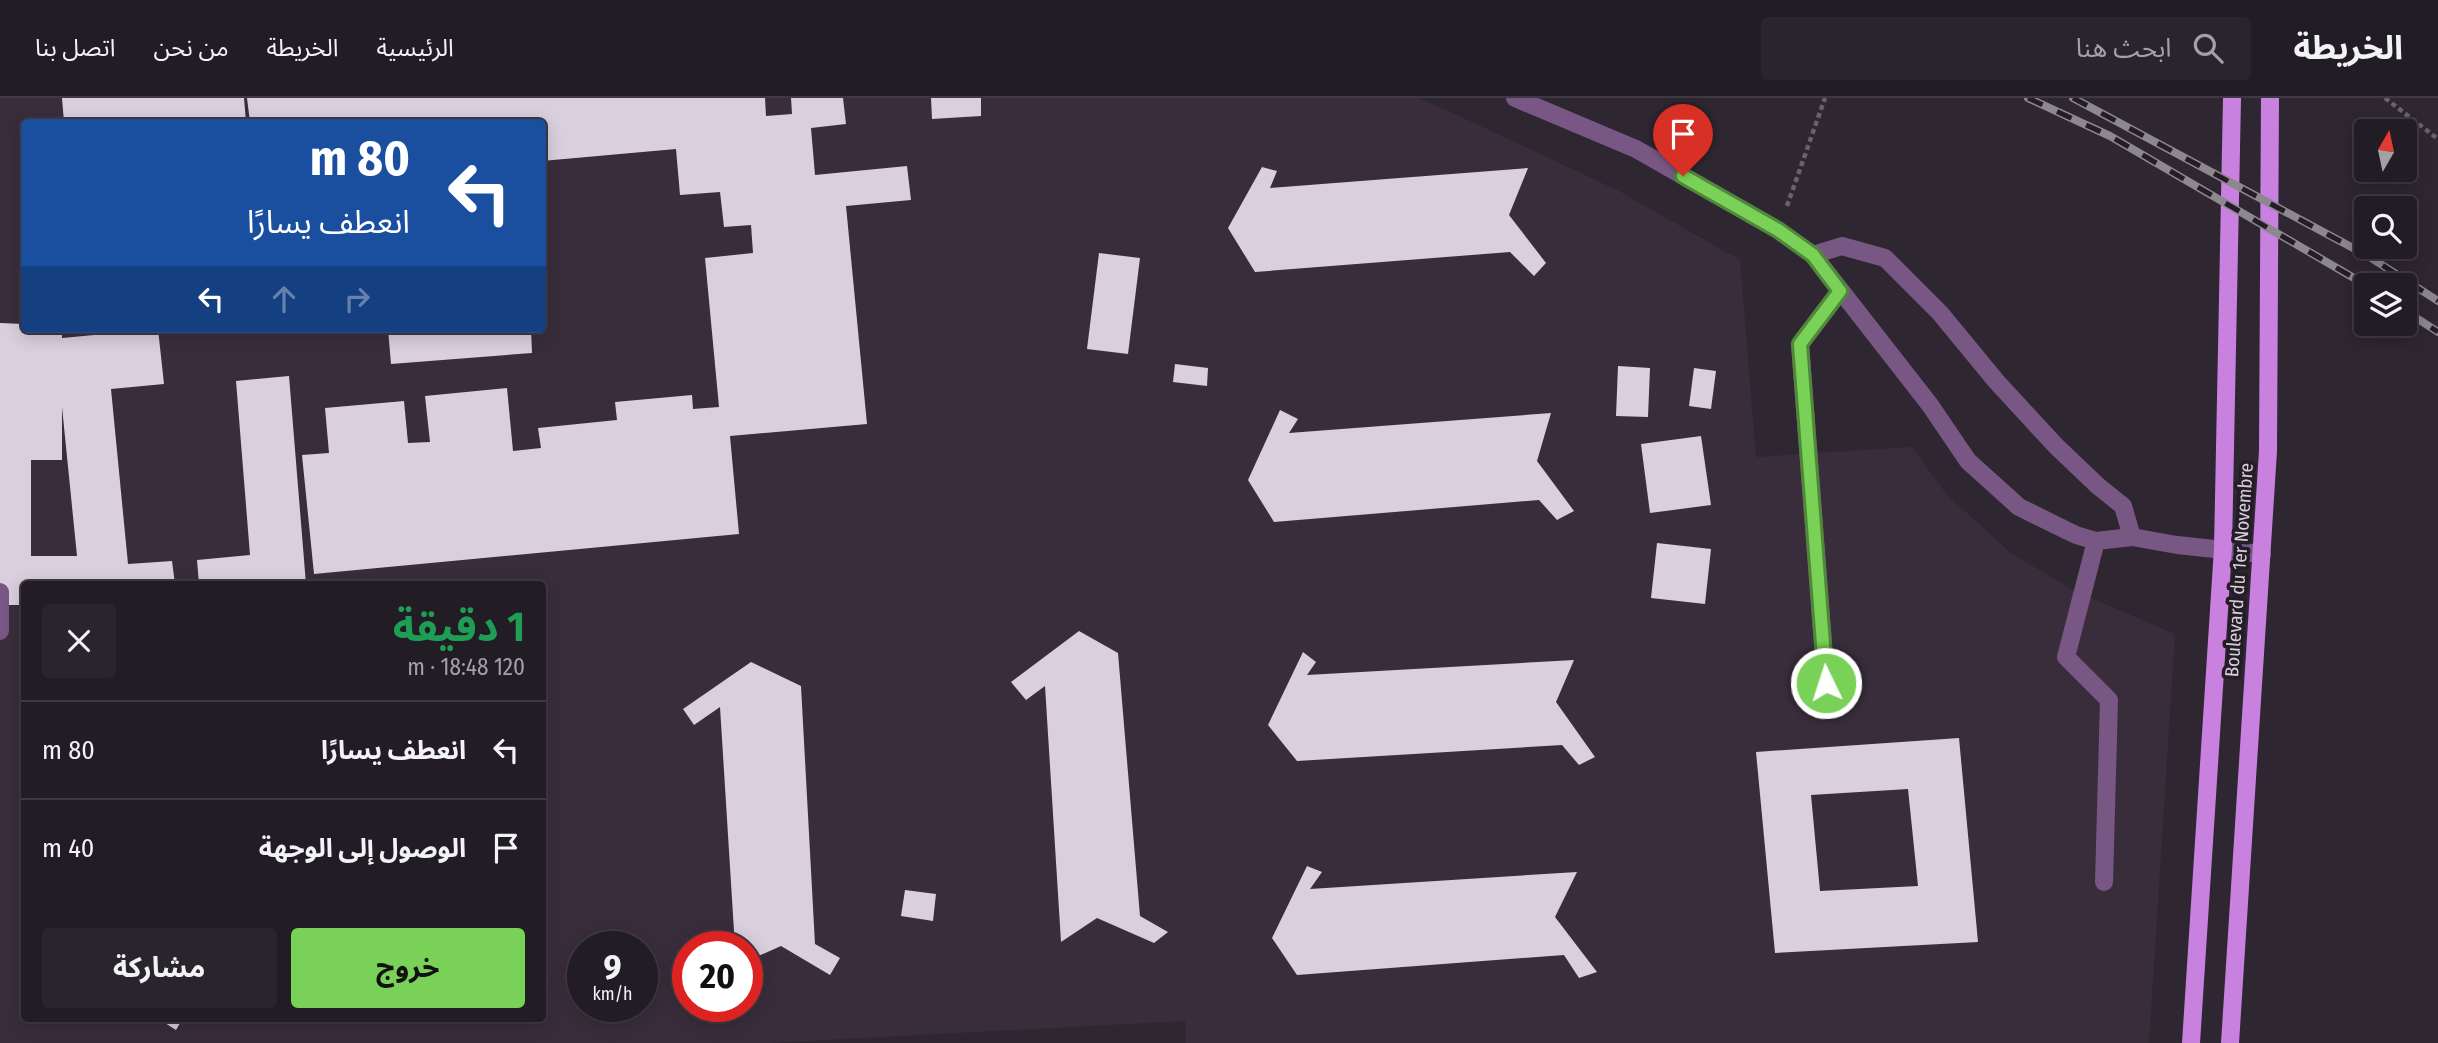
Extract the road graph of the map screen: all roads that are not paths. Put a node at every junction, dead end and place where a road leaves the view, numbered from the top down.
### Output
1 (1515, 98) edge
2 (2232, 98) edge
3 (2270, 98) edge
4 (1813, 255) junction
5 (1840, 291) junction
6 (2132, 537) junction
7 (2096, 541) junction
8 (2223, 548) junction
9 (2262, 554) junction
10 (0, 592) edge
11 (0, 631) edge
12 (1826, 683) dead end
13 (2104, 882) dead end
14 (2191, 1043) edge
15 (2230, 1043) edge

1 - 4 lane
2 - 8 main road, Boulevard du 1er Novembre
3 - 9 main road, Boulevard du 1er Novembre
4 - 5 lane
4 - 6 lane
5 - 7 lane
5 - 12 lane
6 - 7 lane
6 - 8 lane
7 - 13 lane
8 - 9 lane
8 - 14 main road, Boulevard du 1er Novembre
9 - 15 main road, Boulevard du 1er Novembre
10 - 11 lane

